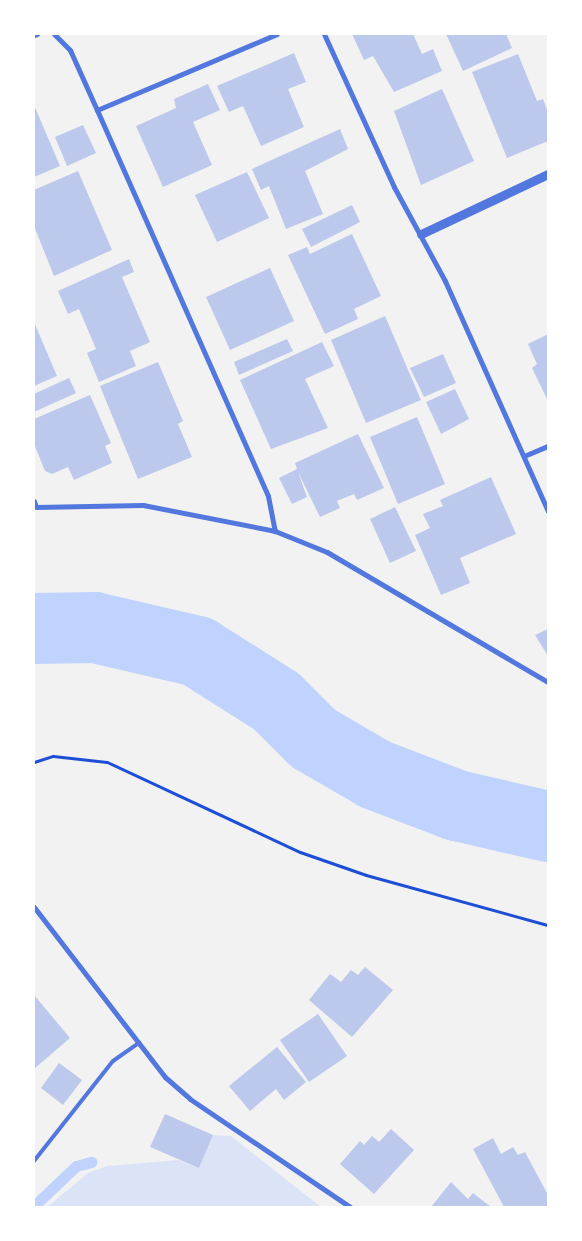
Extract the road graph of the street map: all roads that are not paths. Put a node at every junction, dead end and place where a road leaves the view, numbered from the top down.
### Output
1 (54, 34) edge
2 (277, 34) edge
3 (324, 34) edge
4 (97, 110) junction
5 (548, 174) edge
6 (421, 234) junction
7 (548, 446) edge
8 (524, 456) junction
9 (35, 505) edge
10 (548, 511) edge
11 (274, 531) junction
12 (548, 682) edge
13 (34, 907) edge
14 (138, 1043) junction
15 (34, 1161) edge
16 (350, 1207) edge

1 - 4 street
2 - 4 street
3 - 6 street
4 - 11 street
5 - 6 street
6 - 8 street
7 - 8 street
8 - 10 street
9 - 11 street
11 - 12 street
13 - 14 street
14 - 15 lane
14 - 16 street

